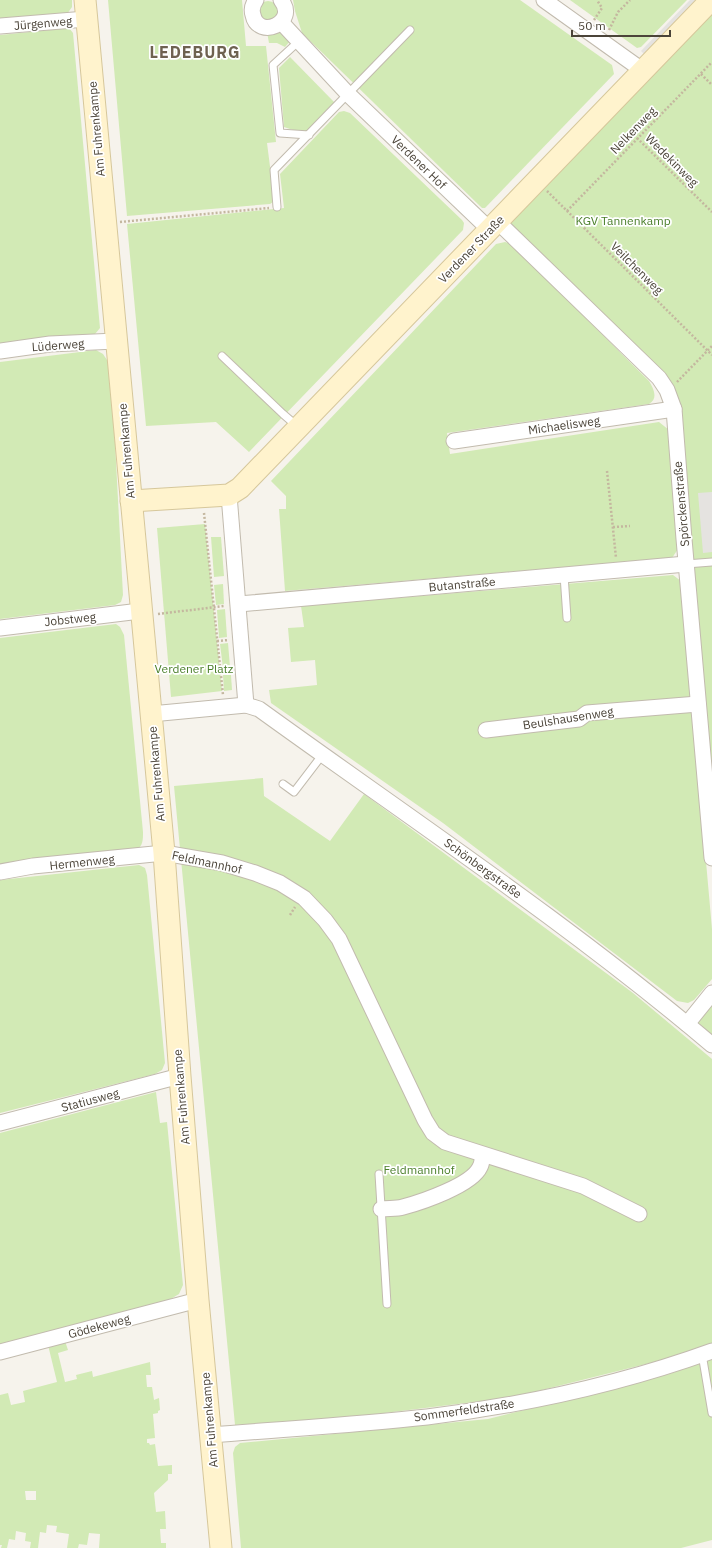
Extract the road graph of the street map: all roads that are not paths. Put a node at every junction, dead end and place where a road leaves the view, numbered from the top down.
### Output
1 (256, 0) edge
2 (281, 0) edge
3 (544, 0) edge
4 (710, 0) edge
5 (85, 9) edge
6 (281, 22) junction
7 (0, 26) edge
8 (410, 30) dead end
9 (298, 42) junction
10 (642, 70) junction
11 (348, 94) junction
12 (309, 135) junction
13 (277, 207) road end
14 (494, 226) junction
15 (116, 341) junction
16 (0, 351) edge
17 (222, 356) dead end
18 (674, 409) junction
19 (298, 427) junction
20 (454, 441) dead end
21 (229, 495) junction
22 (131, 501) junction
23 (712, 562) edge
24 (686, 564) junction
25 (564, 575) junction
26 (239, 604) junction
27 (141, 613) junction
28 (567, 618) dead end
29 (0, 628) edge
30 (698, 704) junction
31 (246, 705) junction
32 (151, 714) junction
33 (486, 730) dead end
34 (323, 754) junction
35 (283, 784) dead end
36 (164, 853) junction
37 (712, 858) edge
38 (0, 872) edge
39 (712, 993) edge
40 (687, 1024) junction
41 (712, 1045) edge
42 (180, 1076) junction
43 (0, 1123) edge
44 (482, 1155) junction
45 (379, 1174) dead end
46 (382, 1209) junction
47 (639, 1214) dead end
48 (198, 1300) junction
49 (387, 1304) dead end
50 (0, 1352) edge
51 (707, 1352) edge
52 (712, 1413) edge
53 (211, 1435) junction
54 (221, 1548) edge

1 - 6 street
2 - 6 street
3 - 10 street
4 - 10 street, Verdener Straße
5 - 7 street, Jürgenweg
5 - 15 street, Am Fuhrenkampe
6 - 9 street, Verdener Hof
8 - 11 lane
9 - 11 street, Verdener Hof
9 - 12 lane
10 - 14 street, Verdener Straße
11 - 12 lane
11 - 14 street, Verdener Hof
12 - 13 lane
14 - 18 street, Spörckenstraße
14 - 19 street, Verdener Straße
15 - 16 street, Lüderweg
15 - 22 street, Am Fuhrenkampe
17 - 19 lane
18 - 20 street, Michaelisweg
18 - 24 street, Spörckenstraße
19 - 21 street, Verdener Straße
21 - 22 street
21 - 26 street
22 - 27 street, Am Fuhrenkampe
23 - 24 lane
24 - 25 street, Butanstraße
24 - 30 street, Spörckenstraße
25 - 26 street, Butanstraße
25 - 28 lane
26 - 31 street
27 - 29 street, Jobstweg
27 - 32 street, Am Fuhrenkampe
30 - 33 street, Beulshausenweg
30 - 37 street, Spörckenstraße
31 - 32 street
31 - 34 street, Schönbergstraße
32 - 36 street, Am Fuhrenkampe
34 - 35 lane
34 - 40 street, Schönbergstraße
36 - 38 street, Hermenweg
36 - 42 street, Am Fuhrenkampe
36 - 44 street, Feldmannhof
39 - 40 street
40 - 41 street, Schönbergstraße
42 - 43 street, Statiusweg
42 - 48 street, Am Fuhrenkampe
44 - 46 street
44 - 47 street, Feldmannhof
45 - 46 lane
46 - 49 lane
48 - 50 street, Gödekeweg
48 - 53 street, Am Fuhrenkampe
51 - 52 lane
51 - 53 street, Sommerfeldstraße
53 - 54 street, Am Fuhrenkampe

